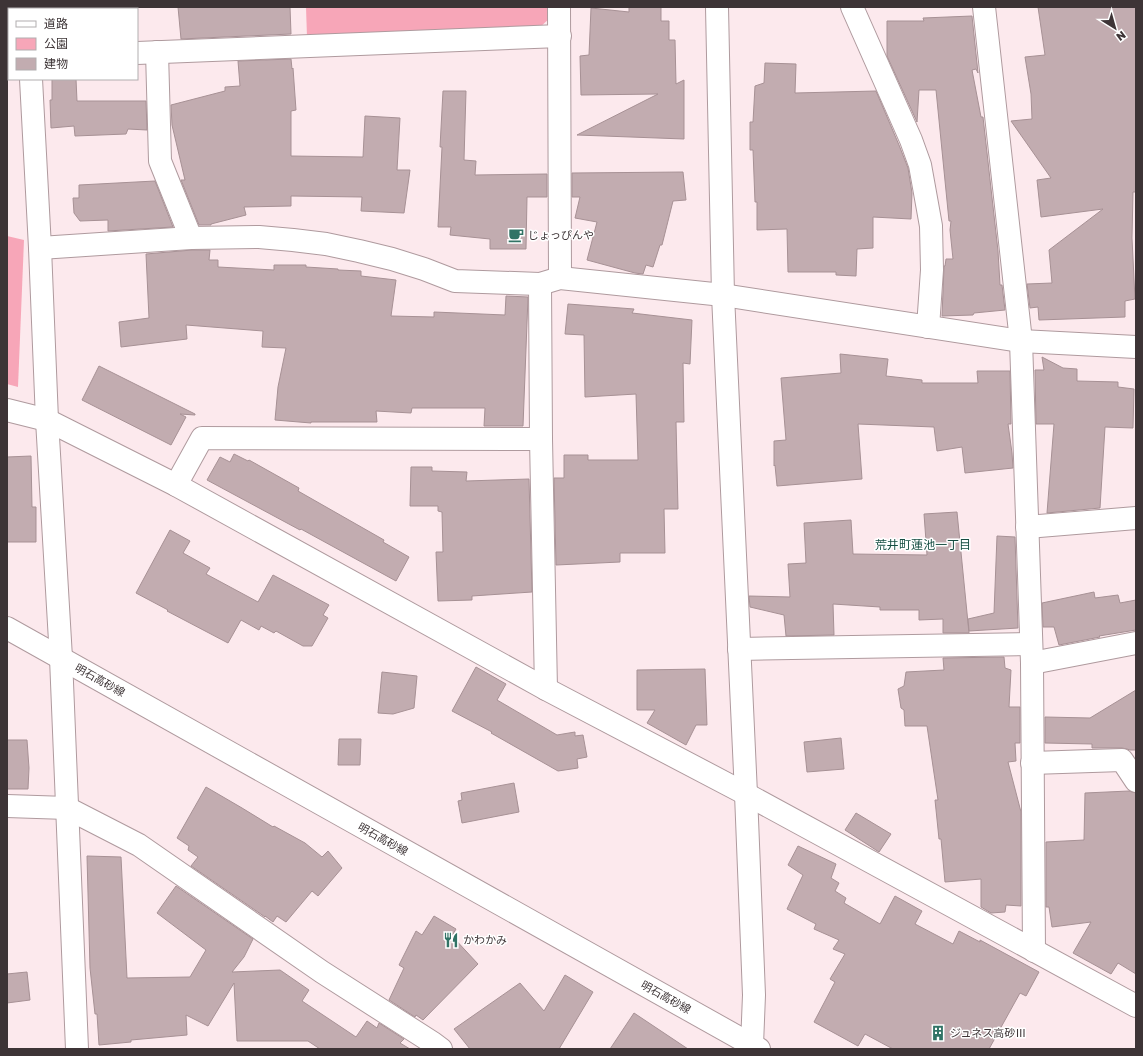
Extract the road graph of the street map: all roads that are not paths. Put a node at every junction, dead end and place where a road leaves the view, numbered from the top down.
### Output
1 (559, 7) edge
2 (717, 7) edge
3 (852, 7) edge
4 (984, 7) edge
5 (560, 36) junction
6 (147, 53) edge
7 (31, 80) edge
8 (191, 238) junction
9 (40, 248) junction
10 (550, 281) junction
11 (723, 295) junction
12 (928, 327) junction
13 (1021, 341) junction
14 (1136, 347) edge
15 (7, 410) edge
16 (47, 420) junction
17 (541, 439) junction
18 (176, 486) junction
19 (1136, 518) edge
20 (1028, 527) junction
21 (7, 628) edge
22 (1136, 643) edge
23 (739, 649) junction
24 (1031, 653) junction
25 (61, 658) junction
26 (546, 688) junction
27 (1032, 763) junction
28 (1136, 781) edge
29 (746, 794) junction
30 (7, 806) edge
31 (67, 808) junction
32 (1034, 951) junction
33 (1136, 1006) edge
34 (435, 1047) edge
35 (754, 1048) edge
36 (77, 1049) edge

1 - 5 street
2 - 11 street
3 - 12 street
4 - 13 street
5 - 6 street
5 - 10 street
6 - 8 street
7 - 9 street
8 - 9 street
8 - 10 street
9 - 16 street
10 - 11 street
10 - 17 street
11 - 12 street
11 - 23 street
12 - 13 street
13 - 14 street
13 - 20 street
15 - 16 street
16 - 18 street
16 - 25 street
17 - 18 street
17 - 26 street
18 - 26 street
19 - 20 street
20 - 24 street
21 - 25 street, 明石高砂線
22 - 24 street
23 - 24 street
23 - 29 street
24 - 27 street
25 - 31 street
25 - 35 street, 明石高砂線
26 - 29 street
27 - 28 street
27 - 32 street
29 - 32 street
29 - 35 street
30 - 31 street
31 - 34 street
31 - 36 street
32 - 33 street

